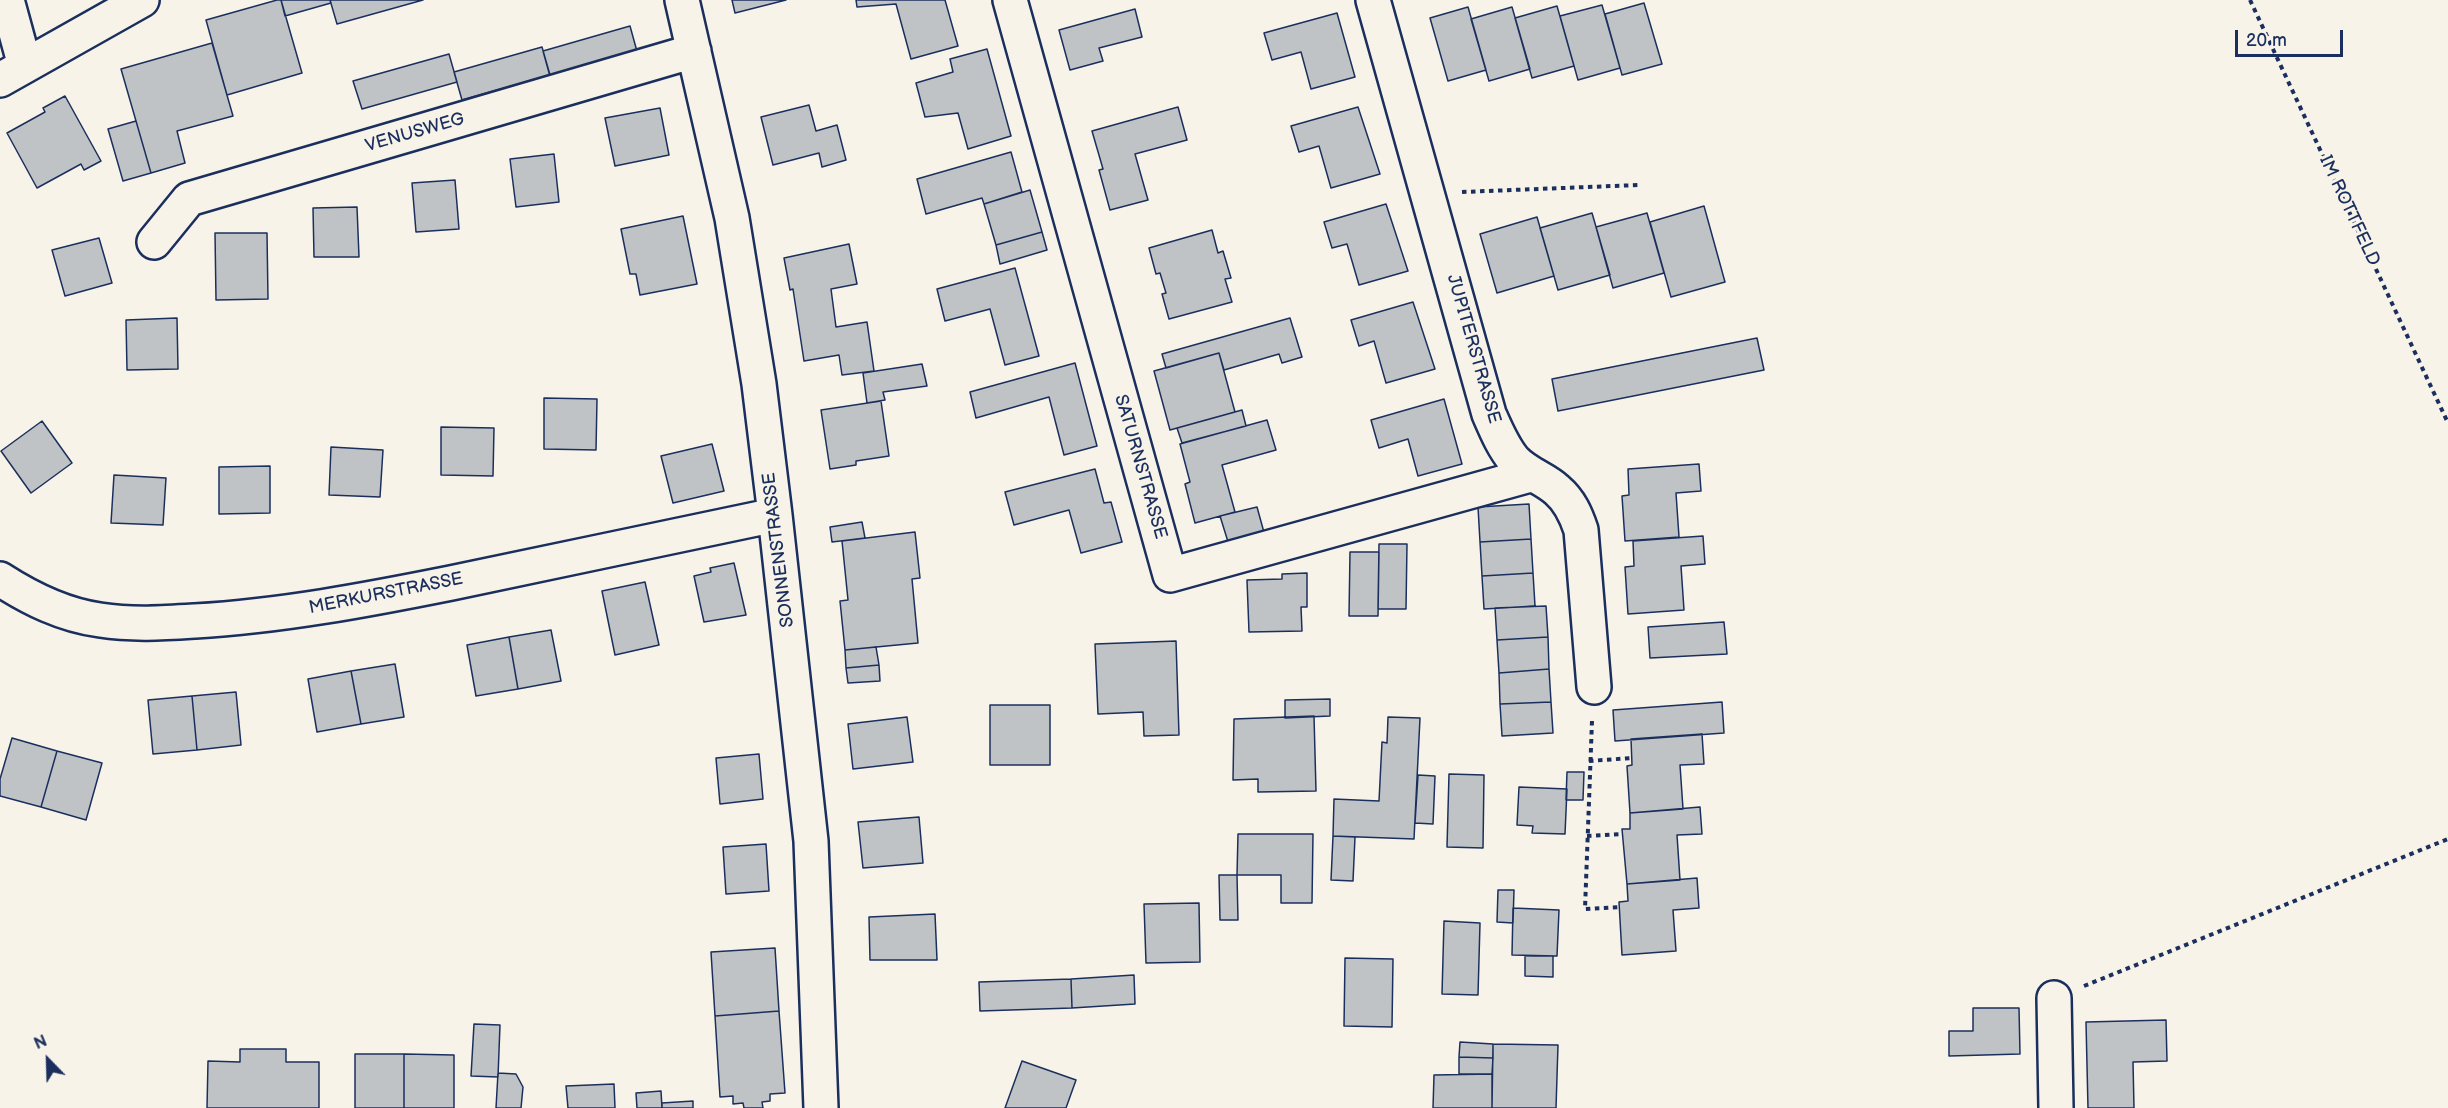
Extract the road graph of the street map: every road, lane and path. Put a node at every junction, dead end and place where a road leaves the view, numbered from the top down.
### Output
1 (7, 0) edge
2 (141, 0) edge
3 (682, 0) edge
4 (1010, 0) edge
5 (1373, 0) edge
6 (2250, 0) edge
7 (694, 51) junction
8 (12, 73) edge
9 (1638, 185) dead end
10 (1428, 193) junction
11 (154, 242) dead end
12 (2448, 423) edge
13 (1530, 475) junction
14 (775, 515) junction
15 (0, 579) edge
16 (1594, 687) joint
17 (1632, 758) dead end
18 (1589, 761) junction
19 (1623, 834) dead end
20 (1587, 836) junction
21 (2448, 839) edge
22 (1620, 907) dead end
23 (2054, 998) joint
24 (821, 1108) edge
25 (2056, 1108) edge

1 - 8 street
2 - 8 street
3 - 7 street, SONNENSTRASSE
4 - 13 street, SATURNSTRASSE
5 - 10 street, JUPITERSTRASSE
6 - 12 path, IM ROTTFELD
7 - 11 street, VENUSWEG
7 - 14 street, SONNENSTRASSE
9 - 10 path
10 - 13 street, JUPITERSTRASSE
13 - 16 street, JUPITERSTRASSE
14 - 15 street, MERKURSTRASSE
14 - 24 street, SONNENSTRASSE
16 - 18 path
17 - 18 path
18 - 20 path
19 - 20 path
20 - 22 path
21 - 23 path
23 - 25 street

